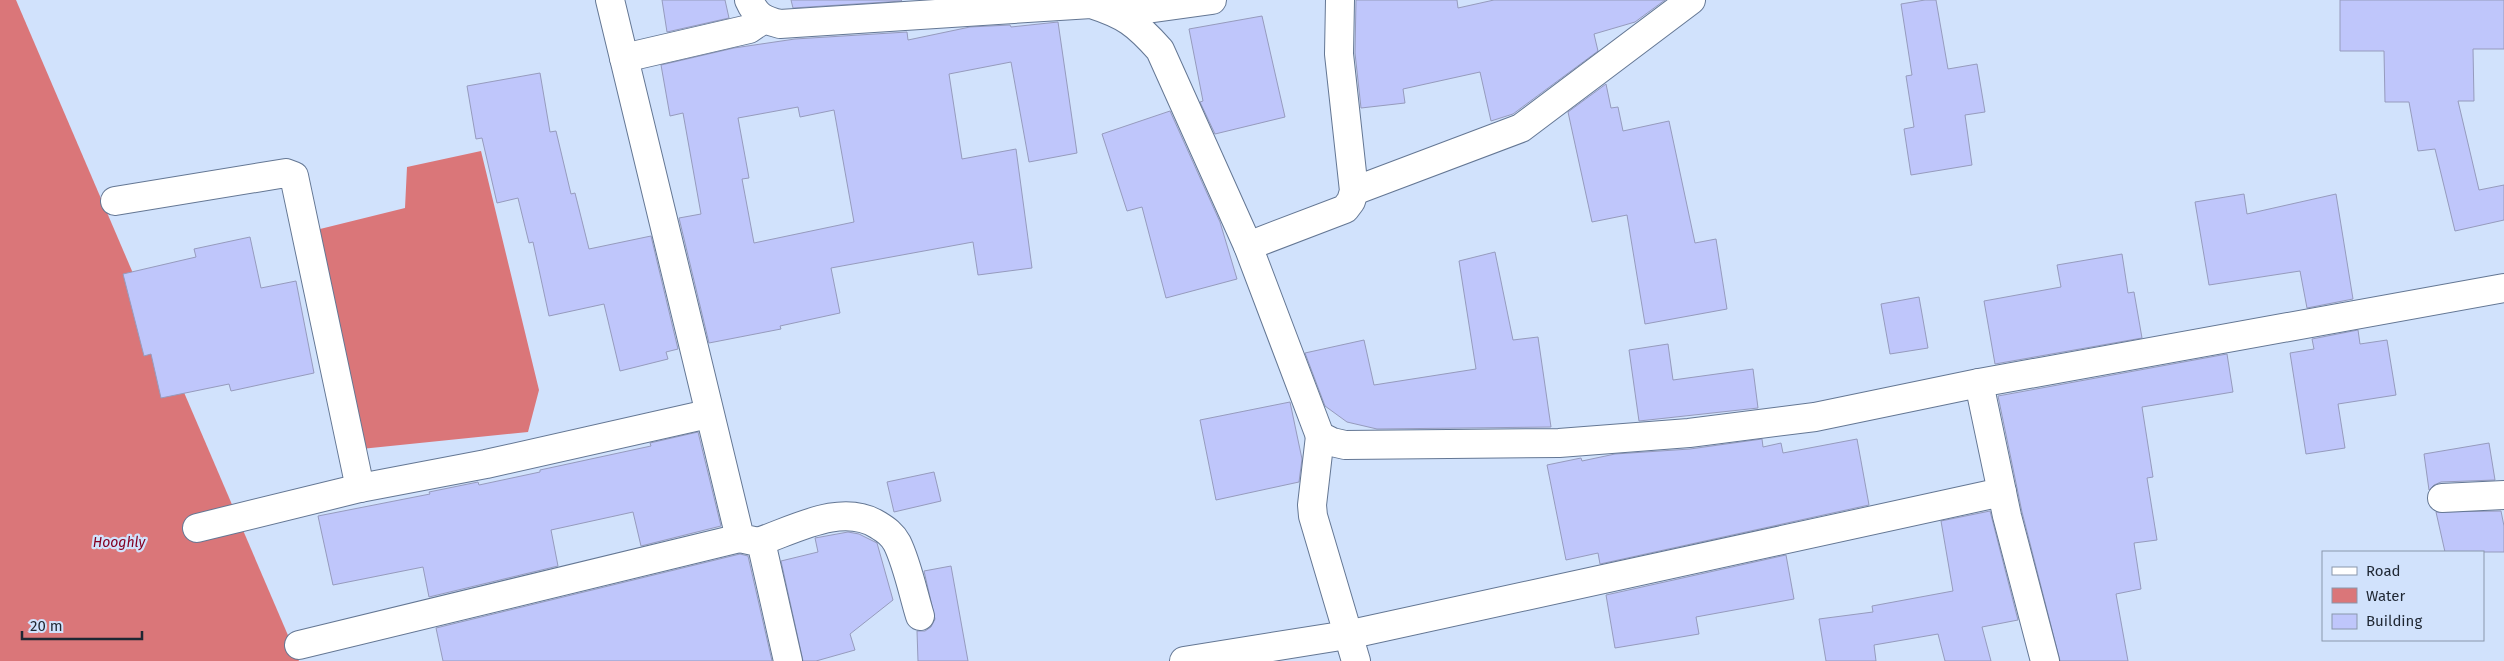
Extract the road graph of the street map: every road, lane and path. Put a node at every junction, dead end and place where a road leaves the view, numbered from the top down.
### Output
1 (610, 0) edge
2 (1212, 0) edge
3 (1340, 0) edge
4 (1690, 0) edge
5 (908, 7) edge
6 (756, 10) edge
7 (1118, 13) junction
8 (624, 58) junction
9 (1354, 191) junction
10 (115, 201) dead end
11 (1248, 246) junction
12 (2504, 288) edge
13 (1979, 383) junction
14 (708, 414) junction
15 (1320, 436) junction
16 (360, 488) junction
17 (2002, 492) junction
18 (2504, 495) edge
19 (2442, 498) dead end
20 (197, 528) dead end
21 (749, 540) junction
22 (920, 616) dead end
23 (1347, 635) junction
24 (299, 645) dead end
25 (788, 661) edge
26 (1184, 661) edge
27 (1356, 661) edge
28 (2045, 661) edge

1 - 8 street
2 - 7 street
3 - 9 street
4 - 9 street
5 - 6 street
5 - 7 street
6 - 8 street
7 - 11 street
8 - 14 street
9 - 11 street
10 - 16 street
11 - 15 street
12 - 13 street
13 - 15 street
13 - 17 street
14 - 16 street
14 - 21 street
15 - 23 street
16 - 20 street
17 - 23 street
17 - 28 street
18 - 19 street
21 - 22 street
21 - 24 street
21 - 25 street
23 - 26 street
23 - 27 street

